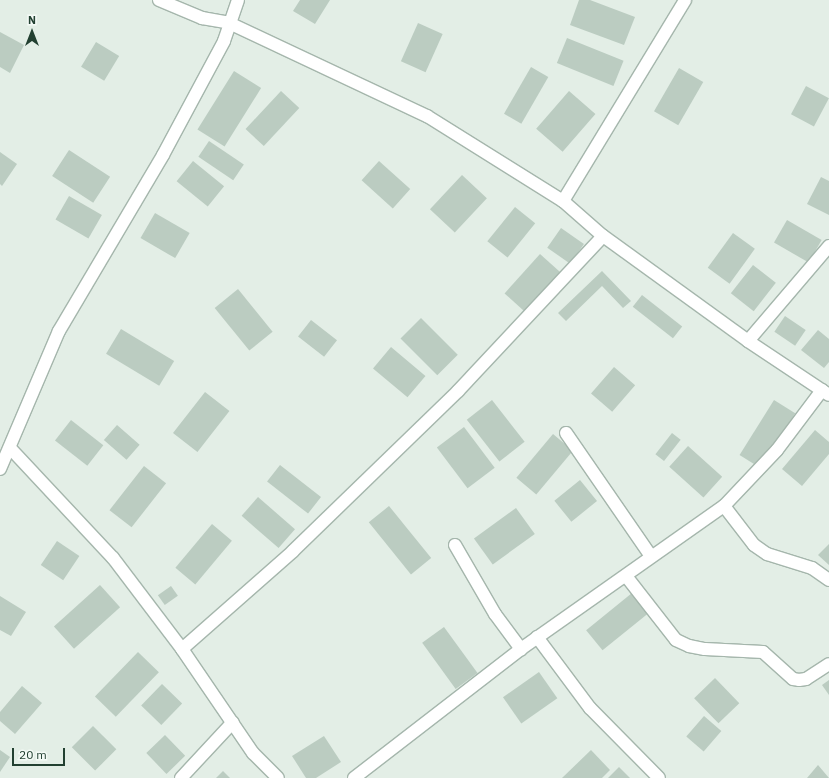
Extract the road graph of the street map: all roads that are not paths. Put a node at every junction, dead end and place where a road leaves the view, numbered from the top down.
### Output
1 (159, 0) edge
2 (238, 0) edge
3 (685, 0) edge
4 (230, 24) junction
5 (563, 201) junction
6 (603, 236) junction
7 (829, 246) edge
8 (748, 341) junction
9 (825, 393) edge
10 (566, 433) dead end
11 (11, 449) junction
12 (0, 469) edge
13 (724, 506) junction
14 (455, 545) dead end
15 (651, 556) junction
16 (626, 576) junction
17 (829, 580) edge
18 (537, 637) junction
19 (182, 649) junction
20 (521, 649) junction
21 (829, 664) edge
22 (233, 722) junction
23 (181, 778) edge
24 (278, 778) edge
25 (354, 778) edge
26 (659, 778) edge

1 - 4 street
2 - 4 street
3 - 5 street
4 - 5 street
4 - 11 street
5 - 6 street
6 - 8 street
6 - 19 street
7 - 8 street
8 - 9 street
9 - 13 street
10 - 15 street
11 - 12 street
11 - 19 street
13 - 15 street
13 - 17 street
14 - 20 street
15 - 16 street
16 - 18 street
16 - 21 street
18 - 20 street
18 - 26 street
19 - 22 street
20 - 25 street
22 - 23 street
22 - 24 street

